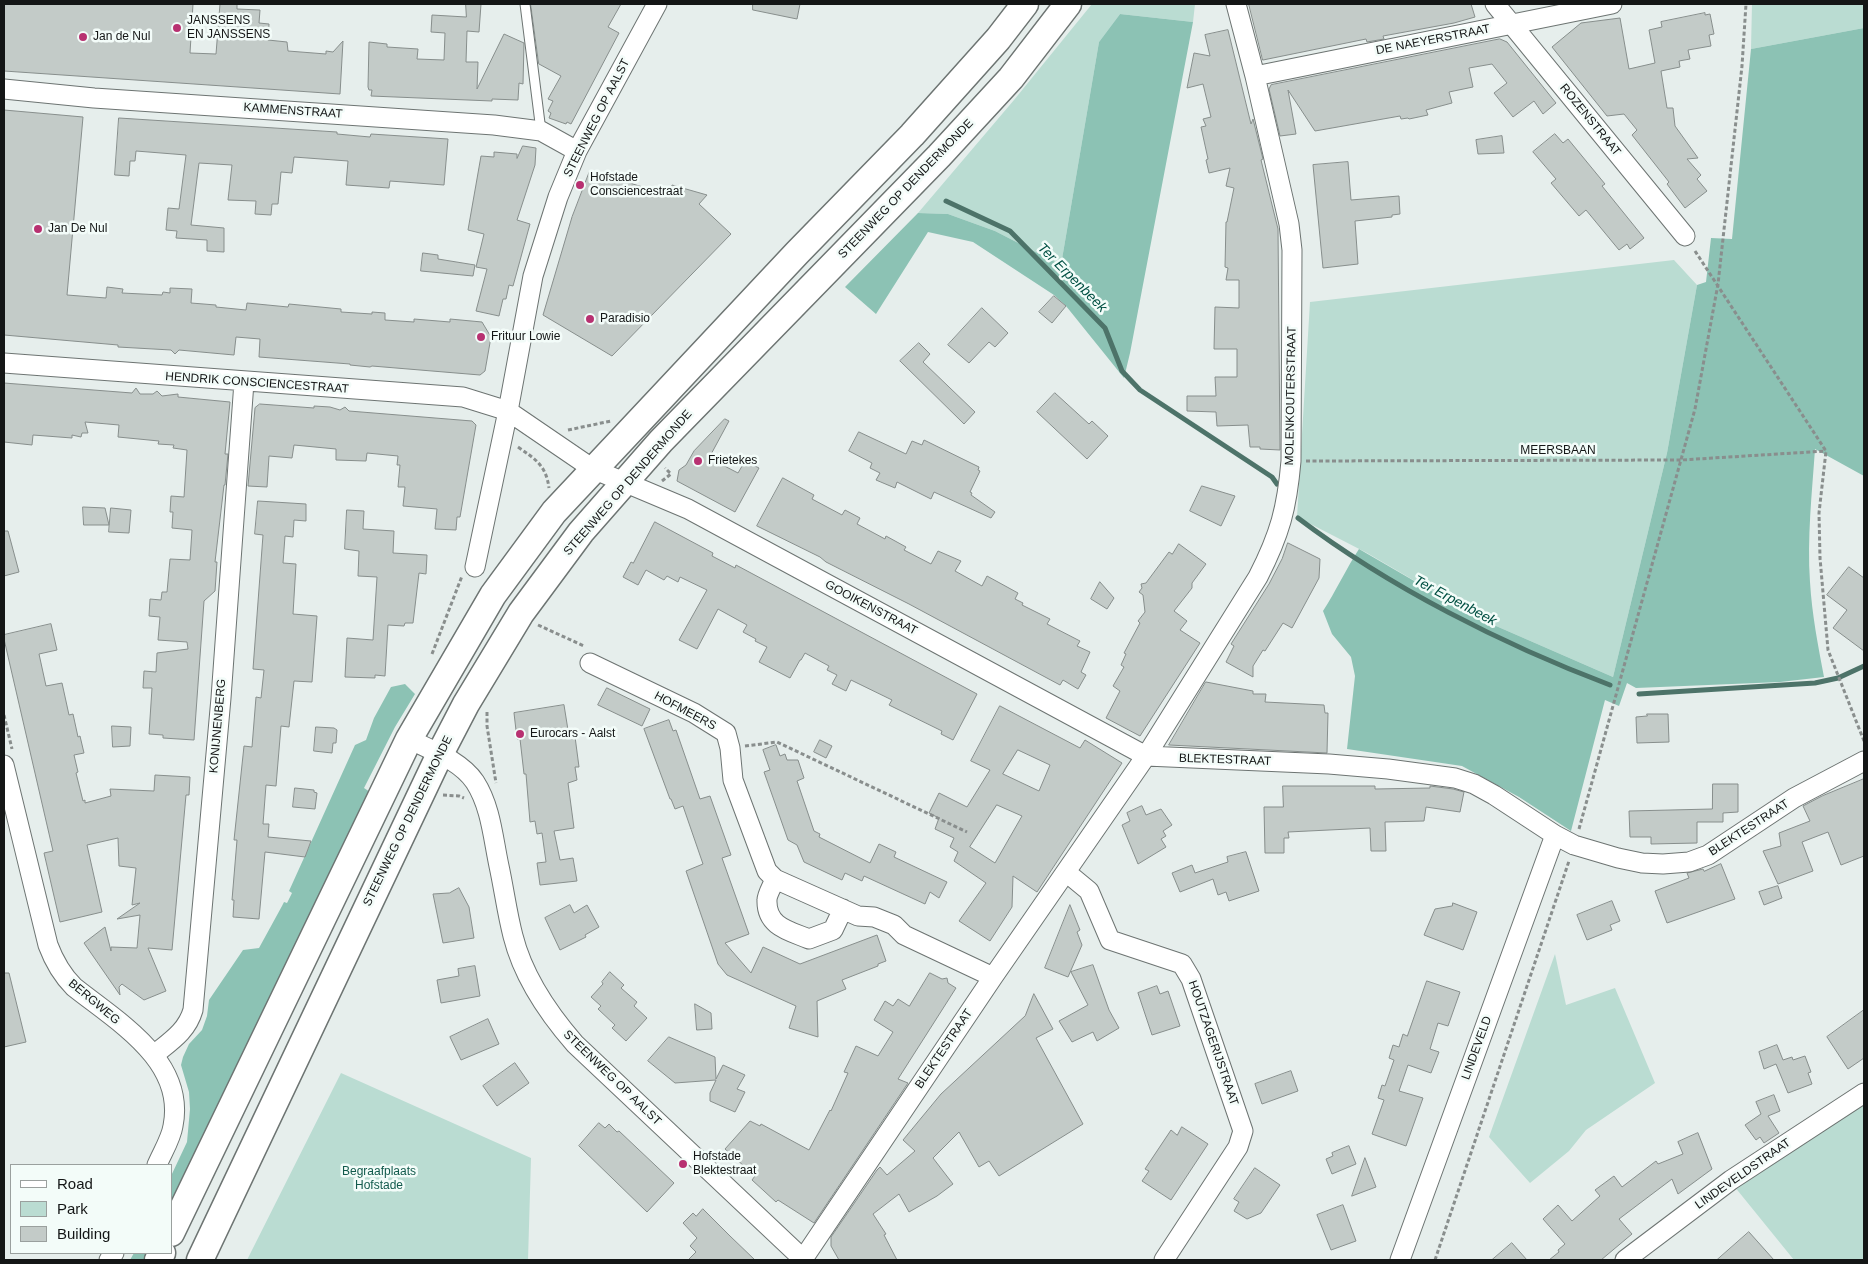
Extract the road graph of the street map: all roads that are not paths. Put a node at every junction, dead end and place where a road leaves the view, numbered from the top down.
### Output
1 (525, 4) edge
2 (657, 4) edge
3 (1025, 4) edge
4 (1068, 4) edge
5 (1236, 4) edge
6 (1496, 4) edge
7 (1612, 4) edge
8 (1512, 24) junction
9 (1255, 76) junction
10 (4, 89) edge
11 (541, 131) junction
12 (577, 151) junction
13 (1684, 236) road end
14 (4, 363) edge
15 (244, 382) junction
16 (508, 411) junction
17 (593, 469) junction
18 (625, 482) junction
19 (475, 567) dead end
20 (590, 663) road end
21 (409, 739) junction
22 (440, 754) junction
23 (1146, 756) junction
24 (9, 761) edge
25 (1864, 761) edge
26 (1555, 835) junction
27 (1066, 872) junction
28 (775, 879) junction
29 (843, 909) junction
30 (993, 977) junction
31 (155, 1054) junction
32 (1864, 1093) edge
33 (156, 1164) edge
34 (172, 1231) edge
35 (200, 1260) edge
36 (803, 1260) edge
37 (1164, 1260) edge
38 (1400, 1260) edge
39 (1625, 1260) edge

1 - 11 lane
2 - 12 street, STEENWEG OP AALST
3 - 17 main road
4 - 18 main road, STEENWEG OP DENDERMONDE
5 - 9 street, MOLENKOUTERSTRAAT
6 - 8 street, ROZENSTRAAT
7 - 8 street, DE NAEYERSTRAAT
8 - 9 street, DE NAEYERSTRAAT
8 - 13 street, ROZENSTRAAT
9 - 23 street, MOLENKOUTERSTRAAT
10 - 11 street, KAMMENSTRAAT
11 - 12 street, KAMMENSTRAAT
12 - 16 street, STEENWEG OP AALST
14 - 15 street, HENDRIK CONSCIENCESTRAAT
15 - 16 street, HENDRIK CONSCIENCESTRAAT
15 - 31 street, KONIJNENBERG
16 - 17 street
16 - 19 street, STEENWEG OP AALST
17 - 18 street, GOOIKENSTRAAT
17 - 21 main road
18 - 22 main road, STEENWEG OP DENDERMONDE
18 - 23 street, GOOIKENSTRAAT
20 - 28 street, HOFMEERS
21 - 22 street, STEENWEG OP AALST
21 - 34 main road
22 - 35 main road, STEENWEG OP DENDERMONDE
22 - 36 street, STEENWEG OP AALST
23 - 26 street, BLEKTESTRAAT
23 - 27 street, BLEKTESTRAAT
24 - 31 street, BERGWEG
25 - 26 street, BLEKTESTRAAT
26 - 38 street, LINDEVELD
27 - 30 street, BLEKTESTRAAT
27 - 37 street, HOUTZAGERIJSTRAAT
28 - 29 street
28 - 29 street
29 - 30 street
30 - 36 street, BLEKTESTRAAT
31 - 33 street, BERGWEG
32 - 39 street, LINDEVELDSTRAAT

